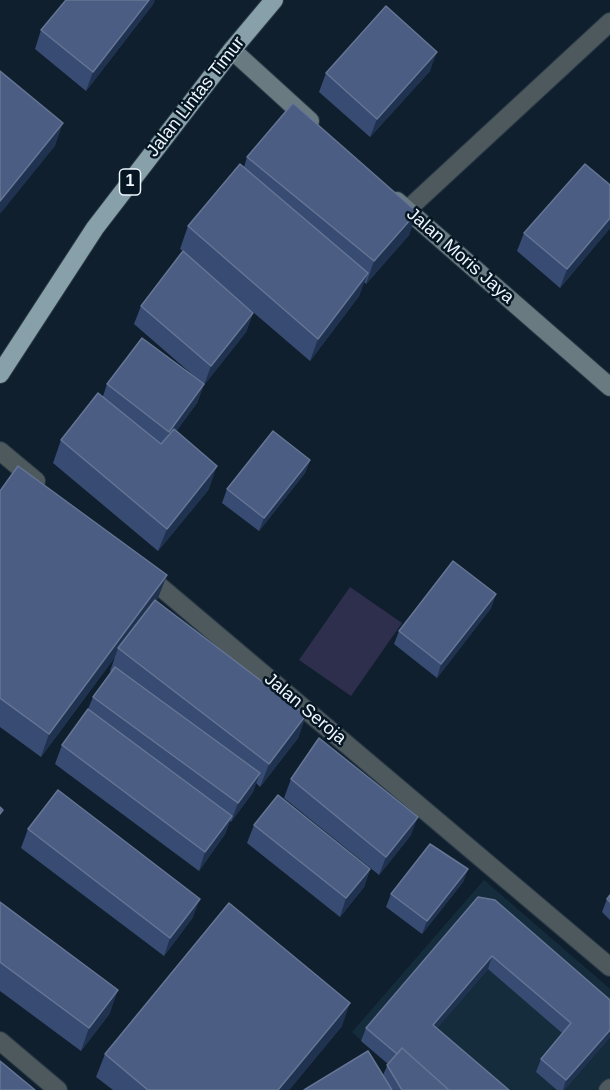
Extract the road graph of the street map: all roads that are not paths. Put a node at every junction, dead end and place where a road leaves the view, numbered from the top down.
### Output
1 (274, 0) edge
2 (610, 22) edge
3 (232, 50) junction
4 (319, 130) edge
5 (381, 186) edge
6 (407, 210) junction
7 (0, 374) edge
8 (610, 387) edge
9 (0, 451) edge
10 (45, 489) edge
11 (128, 559) edge
12 (610, 967) edge
13 (0, 1041) edge
14 (58, 1090) edge

1 - 3 highway, Jalan Lintas Timur / 1
2 - 6 street
3 - 4 main road
3 - 7 highway, Jalan Lintas Timur / 1
5 - 6 main road, Jalan Moris Jaya
6 - 8 main road, Jalan Moris Jaya
9 - 10 street
11 - 12 street, Jalan Seroja
13 - 14 street

